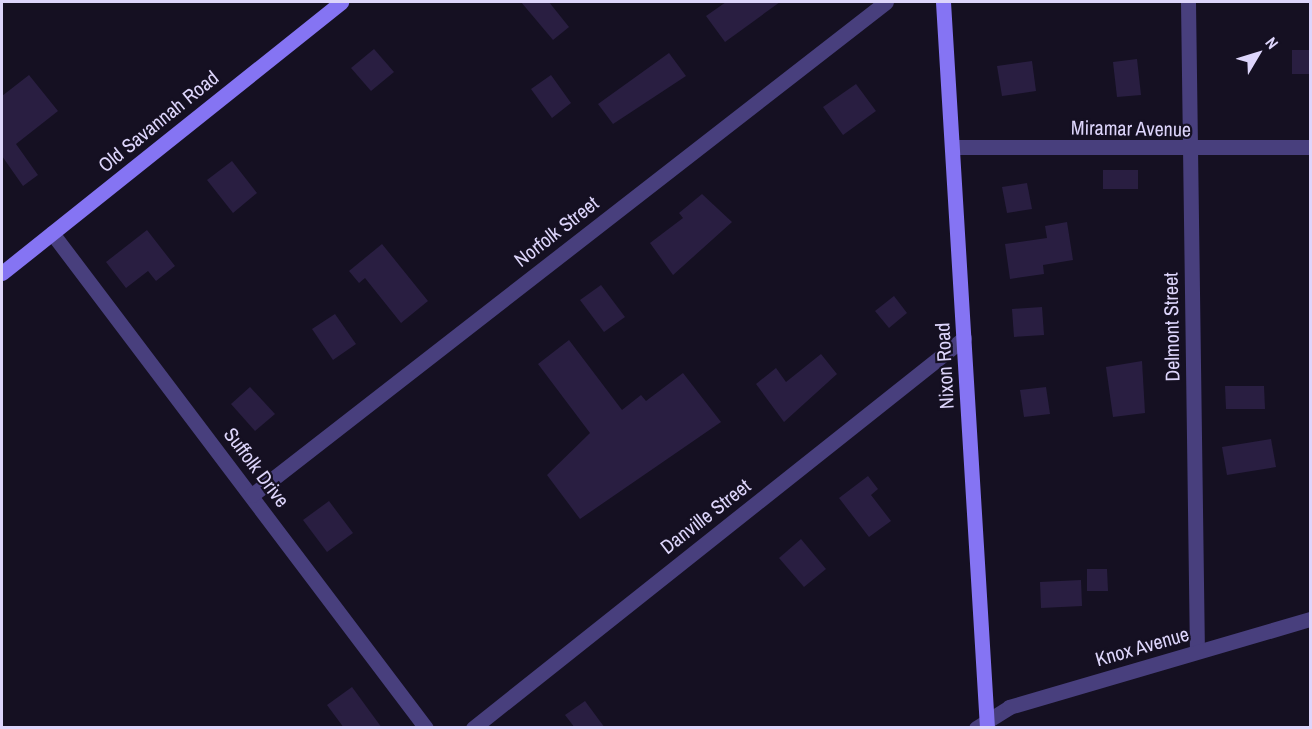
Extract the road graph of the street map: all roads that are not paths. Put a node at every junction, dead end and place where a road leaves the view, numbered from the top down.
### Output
1 (341, 2) edge
2 (886, 2) edge
3 (943, 2) edge
4 (1188, 2) edge
5 (952, 147) junction
6 (1311, 147) edge
7 (1188, 150) junction
8 (52, 233) junction
9 (2, 273) edge
10 (964, 338) junction
11 (252, 495) junction
12 (1311, 619) edge
13 (1197, 651) junction
14 (983, 724) edge
15 (426, 728) edge
16 (473, 728) edge

1 - 8 street, Old Savannah Road
2 - 11 street, Norfolk Street
3 - 5 street, Nixon Road
4 - 7 street, Delmont Street
5 - 7 street, Miramar Avenue
5 - 10 street, Nixon Road
6 - 7 street, Miramar Avenue
7 - 13 street, Delmont Street
8 - 9 street, Old Savannah Road
8 - 11 street, Suffolk Drive
10 - 14 street, Nixon Road
10 - 16 street, Danville Street
11 - 15 street, Suffolk Drive
12 - 13 street, Knox Avenue
13 - 14 street, Knox Avenue

